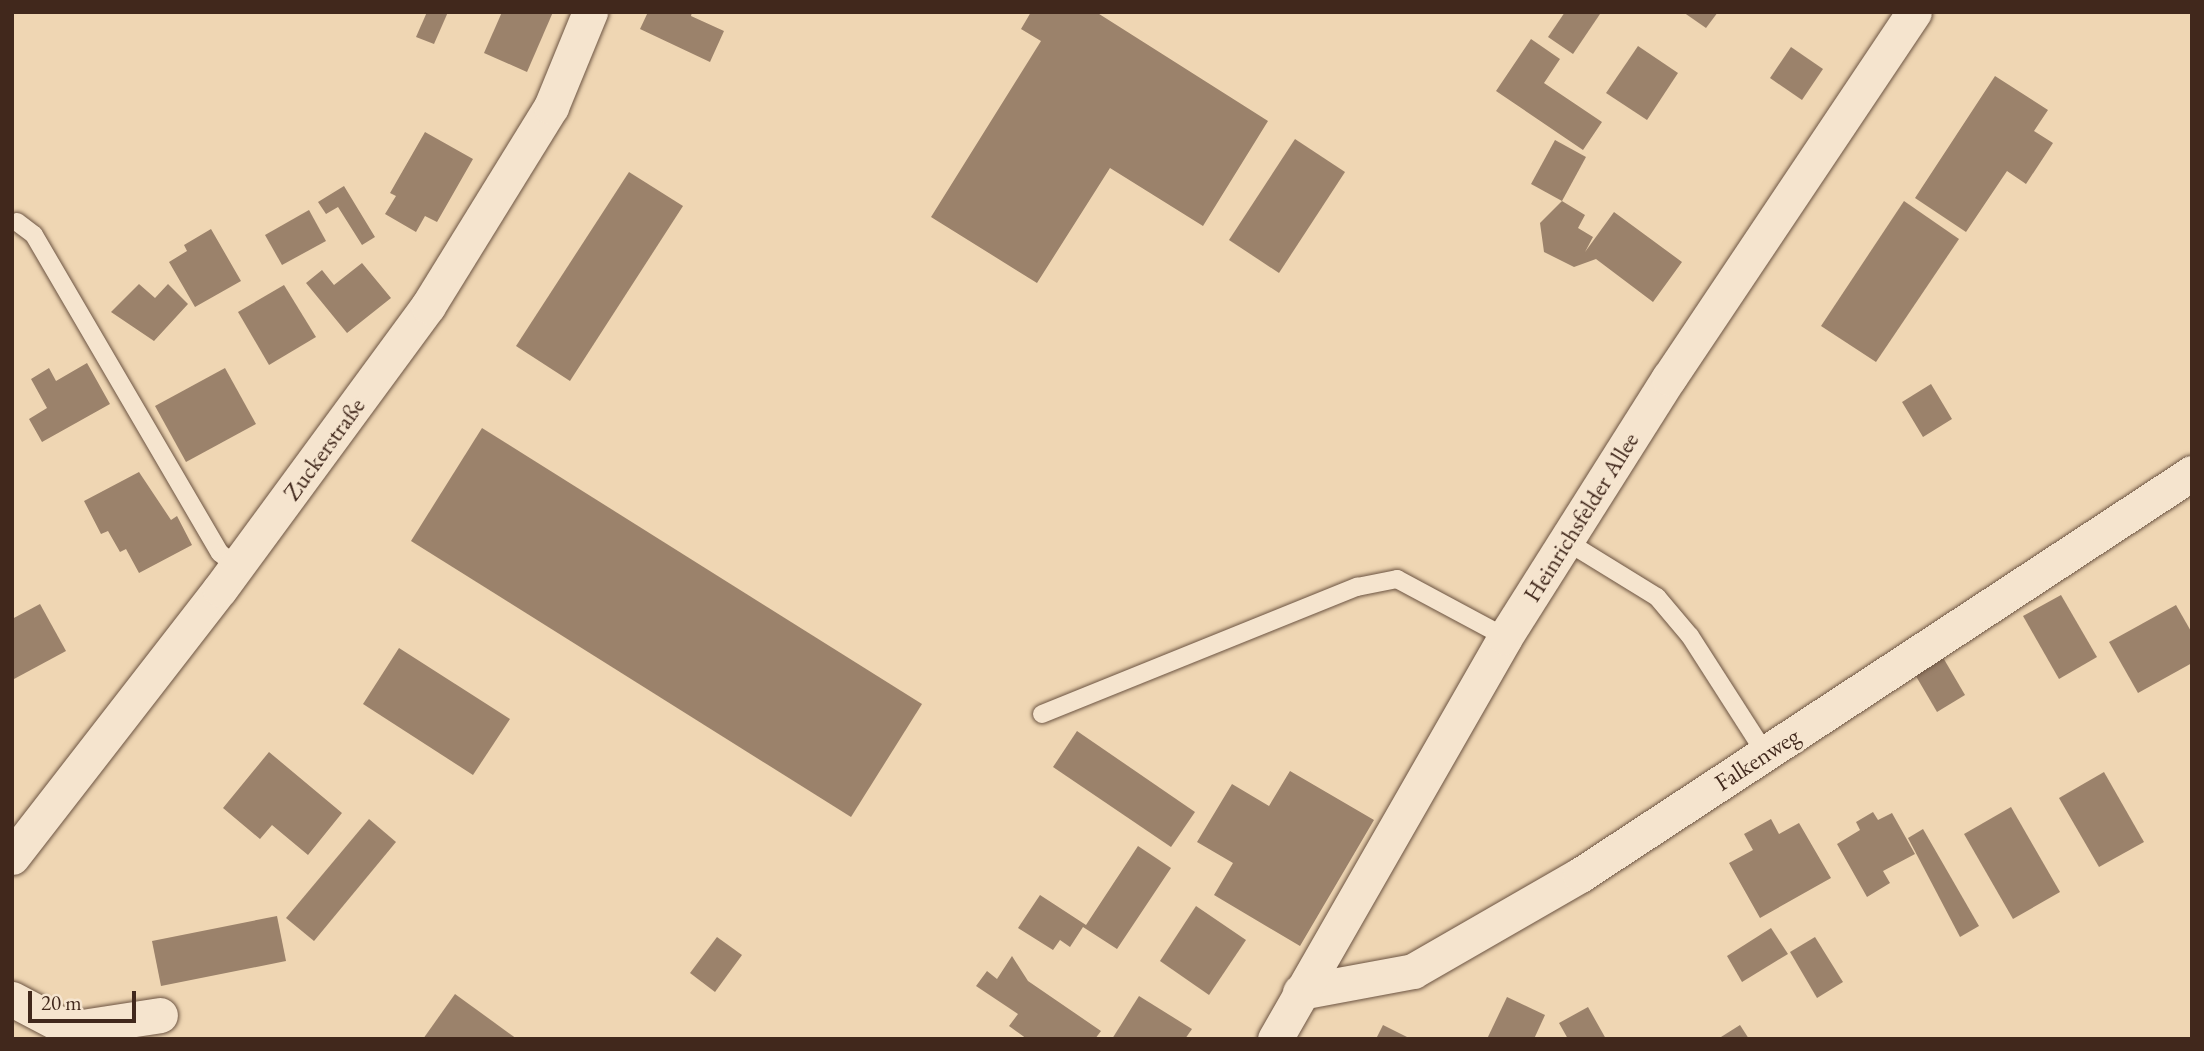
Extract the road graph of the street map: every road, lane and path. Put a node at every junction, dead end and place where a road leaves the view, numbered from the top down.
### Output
1 (590, 12) edge
2 (1914, 12) edge
3 (17, 222) dead end
4 (2192, 473) edge
5 (1566, 541) junction
6 (237, 567) junction
7 (1505, 637) junction
8 (1042, 714) dead end
9 (1765, 754) junction
10 (12, 856) edge
11 (1300, 992) junction
12 (12, 999) edge
13 (160, 1015) dead end
14 (1275, 1039) edge

1 - 6 street, Zuckerstraße
2 - 5 street, Heinrichsfelder Allee
3 - 6 lane
4 - 9 street, Falkenweg
5 - 7 street, Heinrichsfelder Allee
5 - 9 lane
6 - 10 street, Zuckerstraße
7 - 8 lane
7 - 11 street, Heinrichsfelder Allee
9 - 11 street, Falkenweg
11 - 14 street, Heinrichsfelder Allee
12 - 13 street

